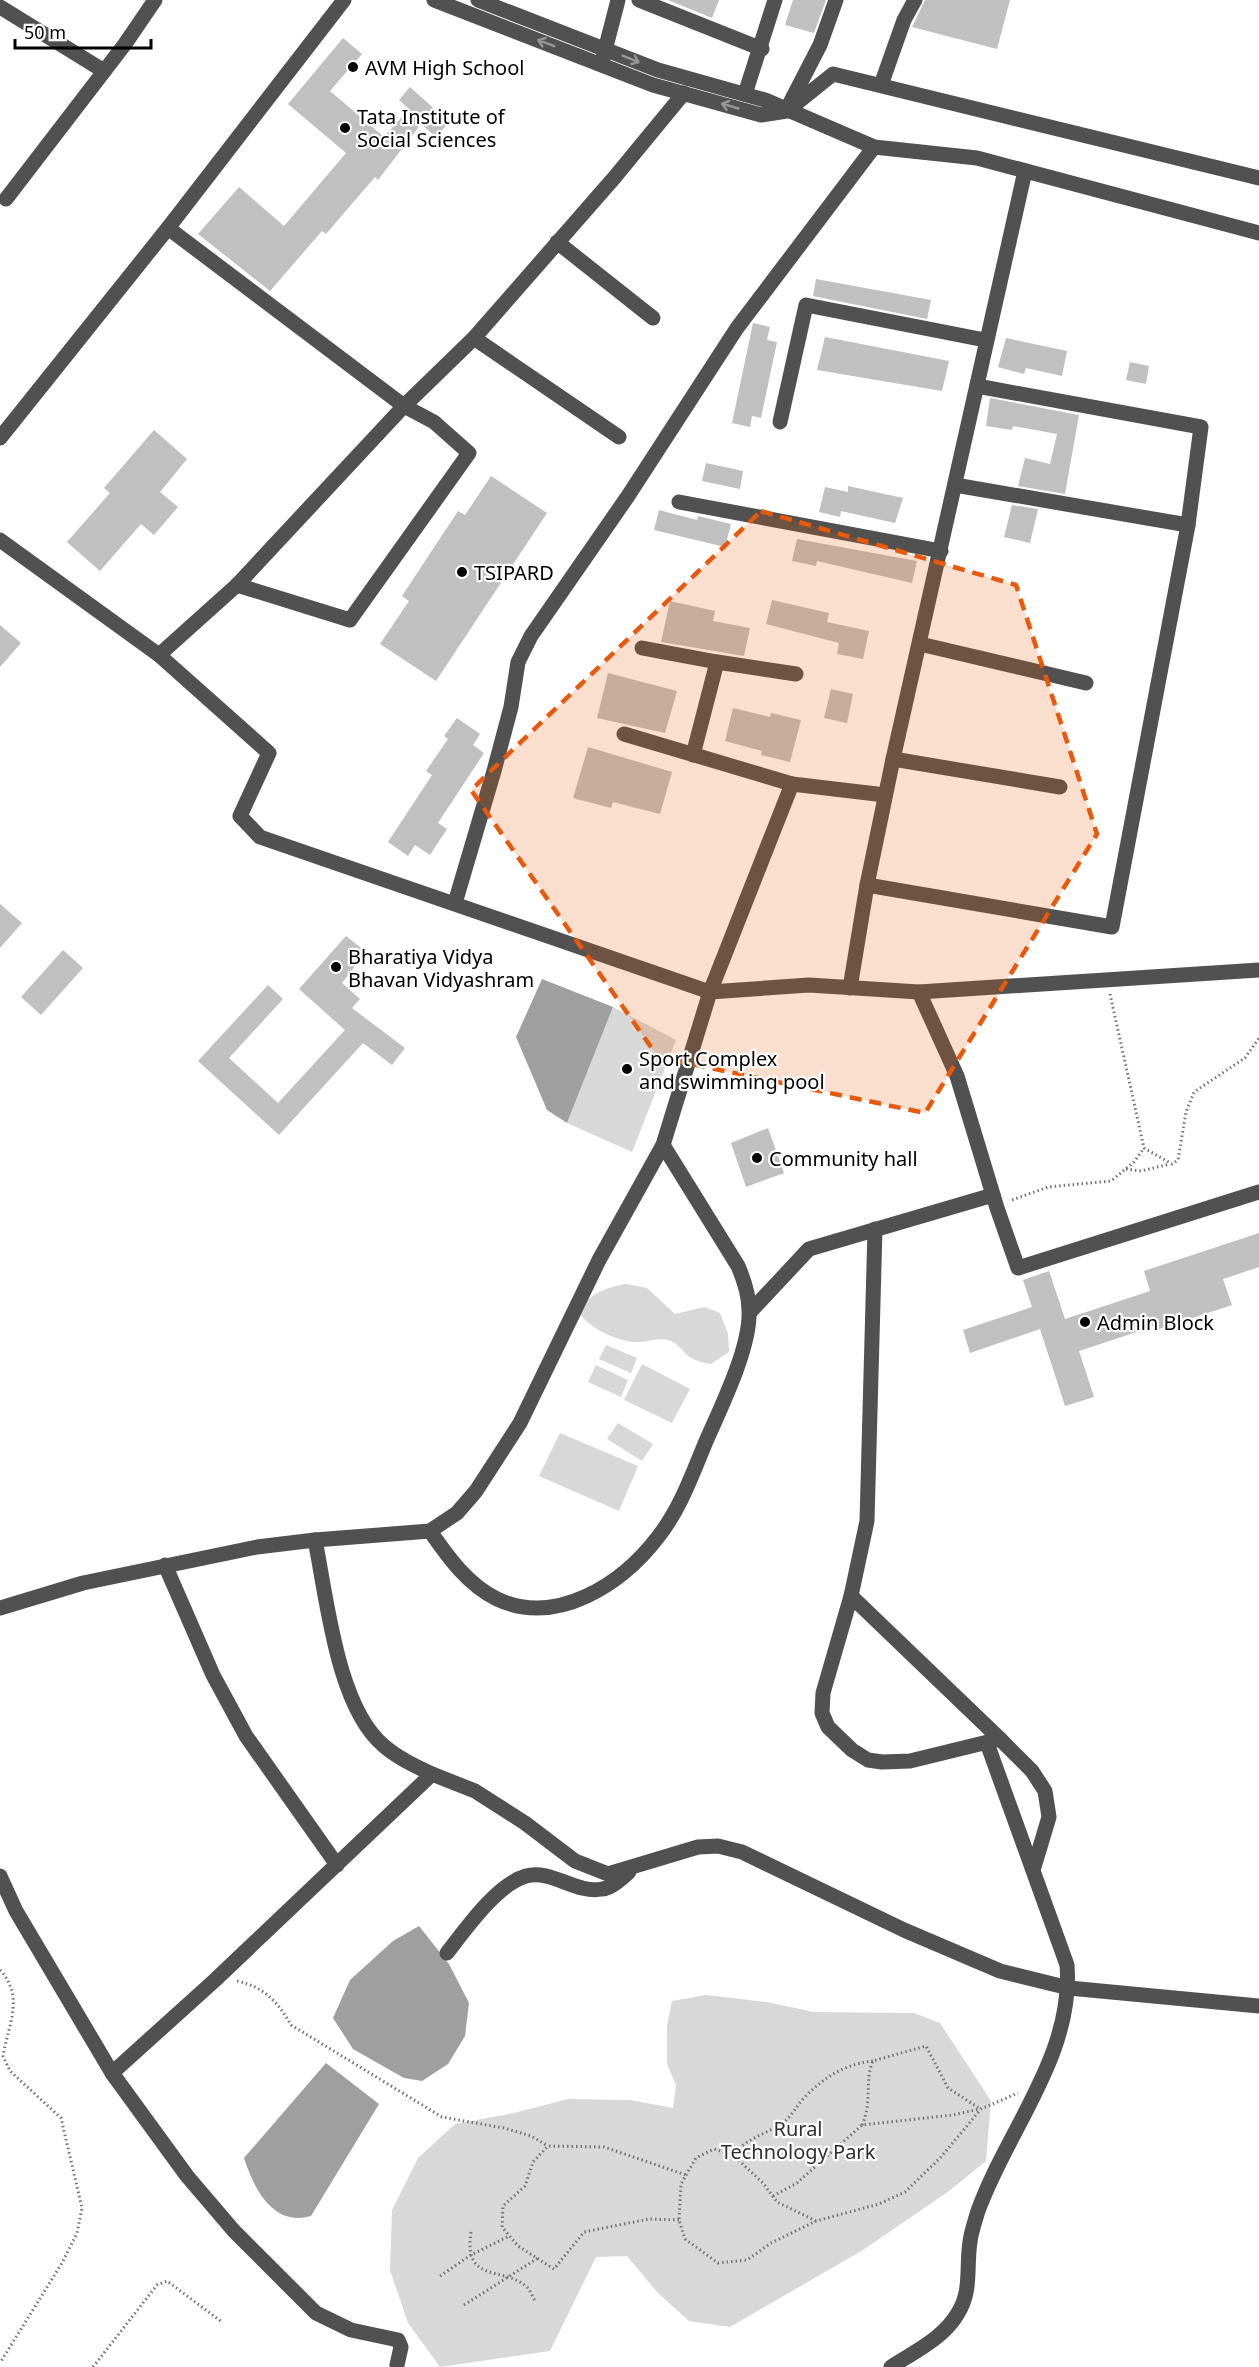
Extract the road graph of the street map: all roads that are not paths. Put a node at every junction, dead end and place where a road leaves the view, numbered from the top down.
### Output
1 (155, 0) edge
2 (344, 0) edge
3 (434, 0) edge
4 (478, 0) edge
5 (618, 0) edge
6 (639, 0) edge
7 (775, 0) edge
8 (836, 0) edge
9 (915, 0) edge
10 (0, 7) edge
11 (605, 49) junction
12 (762, 49) junction
13 (602, 64) junction
14 (104, 71) junction
15 (881, 86) junction
16 (684, 93) junction
17 (745, 94) junction
18 (787, 111) junction
19 (874, 147) junction
20 (1025, 171) junction
21 (1259, 178) edge
22 (6, 199) dead end
23 (168, 228) junction
24 (1259, 233) edge
25 (557, 242) junction
26 (653, 318) dead end
27 (474, 338) junction
28 (985, 340) junction
29 (978, 386) junction
30 (404, 406) junction
31 (780, 422) dead end
32 (619, 437) dead end
33 (0, 438) edge
34 (955, 484) junction
35 (679, 502) dead end
36 (1188, 525) junction
37 (0, 540) edge
38 (941, 551) junction
39 (237, 585) junction
40 (920, 644) junction
41 (642, 648) dead end
42 (159, 655) junction
43 (717, 662) junction
44 (796, 674) dead end
45 (1086, 683) dead end
46 (624, 734) dead end
47 (693, 755) junction
48 (893, 759) junction
49 (792, 784) junction
50 (1060, 787) dead end
51 (885, 795) junction
52 (867, 885) junction
53 (456, 903) junction
54 (1259, 970) edge
55 (850, 988) junction
56 (710, 992) junction
57 (919, 992) junction
58 (663, 1145) junction
59 (1259, 1192) edge
60 (994, 1201) junction
61 (875, 1229) junction
62 (750, 1312) junction
63 (430, 1531) junction
64 (315, 1540) junction
65 (165, 1565) junction
66 (851, 1596) junction
67 (0, 1608) edge
68 (994, 1741) junction
69 (432, 1774) junction
70 (337, 1865) junction
71 (1034, 1867) junction
72 (635, 1868) junction
73 (0, 1876) edge
74 (447, 1953) dead end
75 (1069, 1988) junction
76 (1259, 2006) edge
77 (112, 2073) junction
78 (397, 2365) dead end
79 (891, 2367) edge

1 - 14 street
2 - 23 street
13 -> 3 street
4 - 11 street
5 - 11 street
6 - 12 street
7 - 12 street
8 - 18 street
9 - 15 street
10 - 14 street
11 - 13 street
11 -> 17 street
12 - 17 street
13 - 16 street
14 - 22 street
15 - 18 street
15 - 21 street
18 -> 16 street
16 - 25 street
17 - 18 street
18 - 19 street
19 - 20 street
19 - 53 street
20 - 24 street
20 - 28 street
23 - 30 street
23 - 33 street
25 - 26 street
25 - 27 street
27 - 30 street
27 - 32 street
28 - 29 street
28 - 31 street
29 - 34 street
29 - 36 street
30 - 39 street
30 - 39 street
34 - 36 street
34 - 38 street
35 - 38 street
36 - 52 street
37 - 42 street
38 - 40 street
39 - 42 street
40 - 45 street
40 - 48 street
41 - 43 street
42 - 53 street
43 - 44 street
43 - 47 street
46 - 47 street
47 - 49 street
48 - 50 street
48 - 51 street
49 - 51 street
49 - 56 street
51 - 52 street
52 - 55 street
53 - 56 street
54 - 57 street
55 - 56 street
55 - 57 street
56 - 58 street
57 - 60 street
58 - 62 street
58 - 63 street
59 - 60 street
60 - 61 street
61 - 62 street
61 - 66 street
62 - 63 street
63 - 64 street
64 - 65 street
64 - 69 street
65 - 67 street
65 - 70 street
66 - 68 street
66 - 68 street
68 - 71 street
68 - 71 street
69 - 70 street
69 - 72 street
70 - 77 street
71 - 75 street
72 - 74 street
72 - 75 street
73 - 77 street
75 - 76 street
75 - 79 street
77 - 78 street

